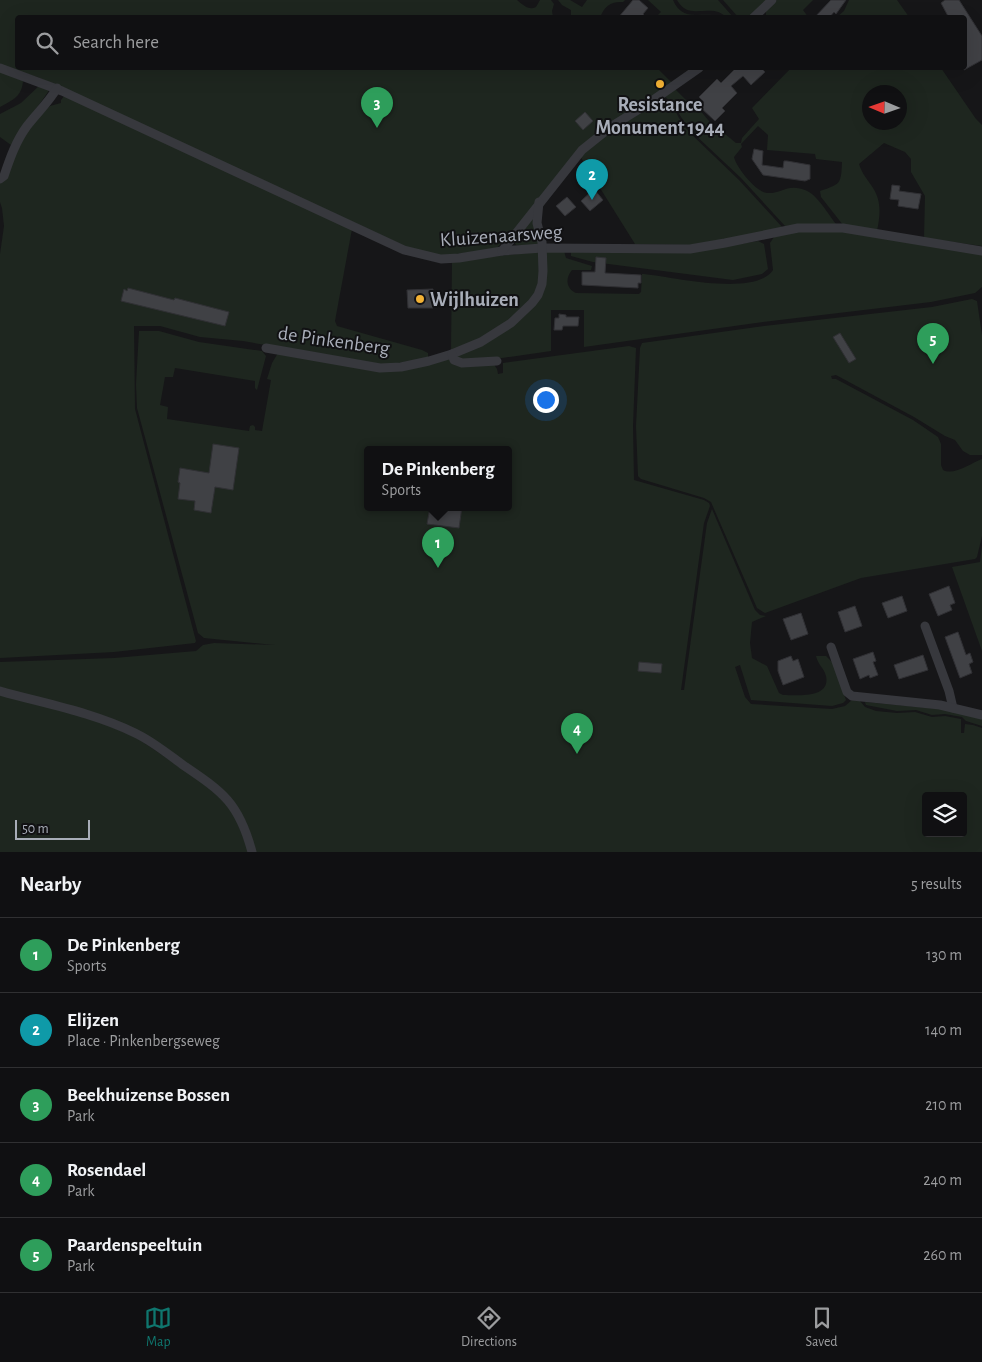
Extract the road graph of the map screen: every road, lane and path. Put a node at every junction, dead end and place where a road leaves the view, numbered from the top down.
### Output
1 (772, 0) edge
2 (757, 15) edge
3 (0, 68) edge
4 (696, 70) edge
5 (57, 88) junction
6 (0, 178) edge
7 (539, 202) junction
8 (542, 248) junction
9 (502, 251) junction
10 (982, 251) edge
11 (266, 348) dead end
12 (452, 354) junction
13 (497, 360) dead end
14 (925, 626) dead end
15 (831, 647) dead end
16 (0, 691) edge
17 (953, 708) junction
18 (982, 715) edge
19 (252, 852) edge

1 - 2 street
3 - 5 street, Kluizenaarsweg
4 - 7 street
5 - 6 street
5 - 9 street, Kluizenaarsweg
7 - 8 street, de Pinkenberg
7 - 9 street
8 - 9 street, Kluizenaarsweg
8 - 10 street, Kluizenaarsweg
8 - 12 street, de Pinkenberg
11 - 12 street, de Pinkenberg
12 - 13 street
14 - 17 street
15 - 17 street
16 - 19 street
17 - 18 street

